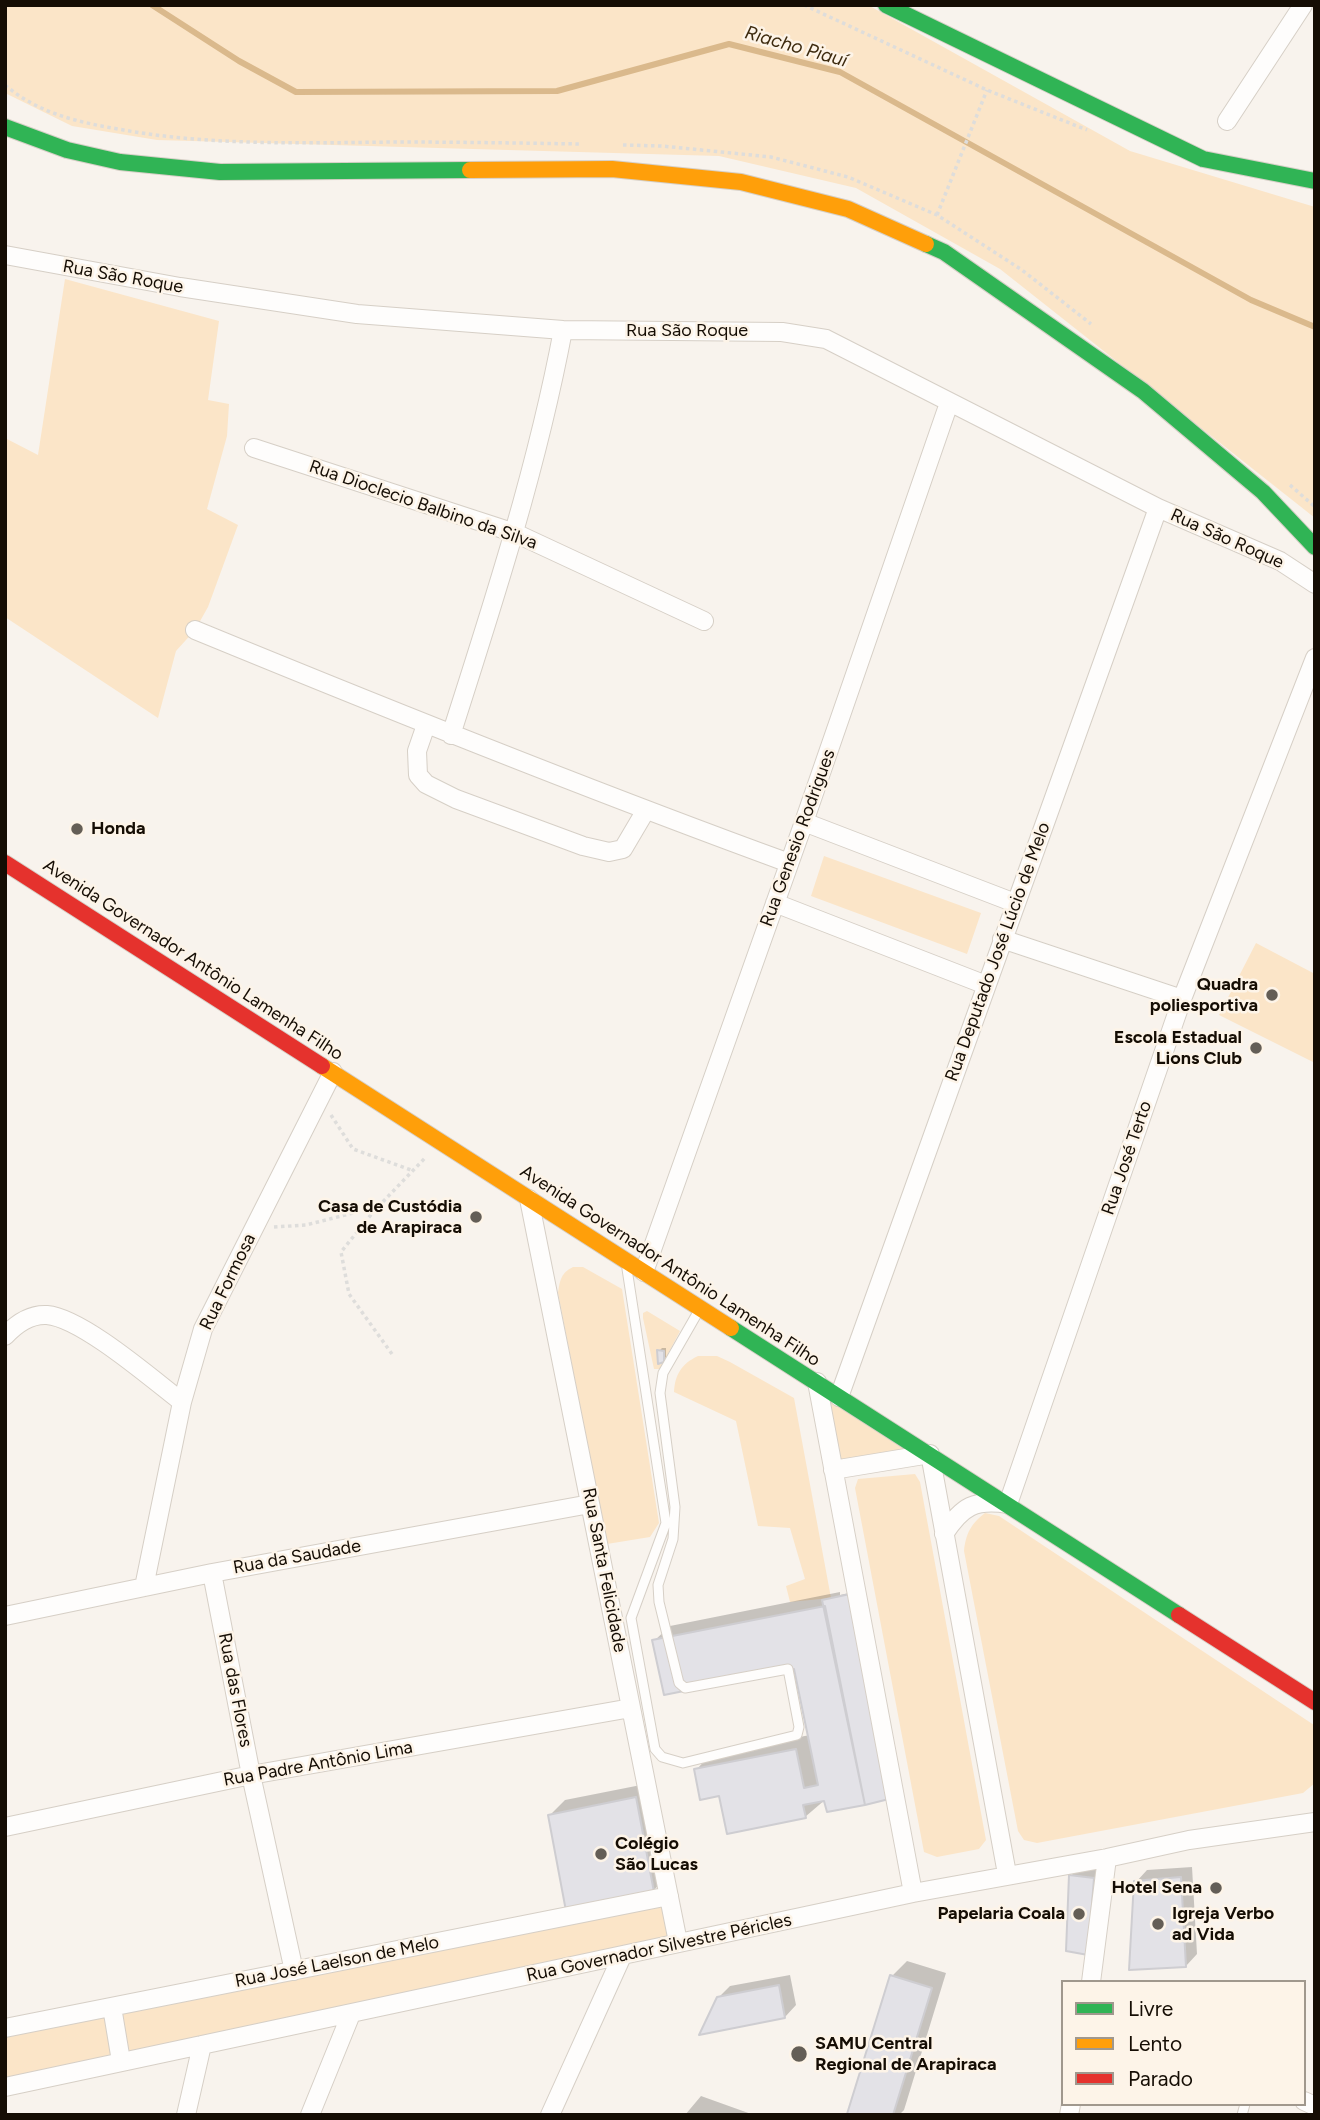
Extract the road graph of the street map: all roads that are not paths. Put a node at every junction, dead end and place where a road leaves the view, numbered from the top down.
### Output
1 (886, 5) edge
2 (1303, 5) edge
3 (1227, 121) dead end
4 (5, 127) edge
5 (1315, 181) edge
6 (5, 255) edge
7 (564, 330) junction
8 (949, 404) junction
9 (254, 448) dead end
10 (1158, 508) junction
11 (515, 533) junction
12 (1315, 547) edge
13 (1315, 584) edge
14 (705, 621) dead end
15 (195, 630) dead end
16 (1315, 658) edge
17 (426, 725) junction
18 (451, 734) junction
19 (646, 810) junction
20 (804, 822) junction
21 (5, 863) edge
22 (789, 863) junction
23 (1015, 903) junction
24 (775, 904) junction
25 (1002, 939) junction
26 (986, 985) junction
27 (1182, 999) junction
28 (332, 1072) junction
29 (529, 1199) junction
30 (626, 1261) junction
31 (643, 1272) junction
32 (700, 1308) junction
33 (5, 1336) edge
34 (817, 1382) junction
35 (839, 1396) junction
36 (182, 1402) junction
37 (930, 1454) junction
38 (833, 1471) junction
39 (590, 1504) junction
40 (1008, 1504) junction
41 (944, 1534) junction
42 (212, 1573) junction
43 (144, 1587) junction
44 (5, 1616) edge
45 (1315, 1702) edge
46 (631, 1708) junction
47 (251, 1775) junction
48 (1313, 1818) edge
49 (5, 1827) edge
50 (1107, 1858) junction
51 (1007, 1874) junction
52 (913, 1893) junction
53 (669, 1896) junction
54 (678, 1942) junction
55 (622, 1956) junction
56 (294, 1971) junction
57 (1091, 1980) edge
58 (112, 2007) junction
59 (351, 2014) junction
60 (5, 2028) edge
61 (202, 2045) junction
62 (121, 2061) junction
63 (5, 2087) edge
64 (186, 2115) edge
65 (310, 2115) edge
66 (550, 2115) edge

1 - 5 main road
2 - 3 street
4 - 12 main road
6 - 7 street, Rua São Roque
7 - 8 street, Rua São Roque
7 - 11 street
8 - 10 street, Rua São Roque
8 - 20 street, Rua Genesio Rodrigues
9 - 11 street, Rua Dioclecio Balbino da Silva
10 - 13 street, Rua São Roque
10 - 23 street, Rua Deputado José Lúcio de Melo
11 - 14 street, Rua Dioclecio Balbino da Silva
11 - 18 street
15 - 17 street
16 - 27 street, Rua José Terto
17 - 18 street
17 - 19 street
18 - 19 street
19 - 22 street
20 - 22 street, Rua Genesio Rodrigues
20 - 23 street
21 - 28 main road, Avenida Governador Antônio Lamenha Filho
22 - 24 street, Rua Genesio Rodrigues
23 - 25 street, Rua Deputado José Lúcio de Melo
24 - 26 street
24 - 31 street, Rua Genesio Rodrigues
25 - 26 street, Rua Deputado José Lúcio de Melo
25 - 27 street
26 - 35 street, Rua Deputado José Lúcio de Melo
27 - 40 street, Rua José Terto
28 - 29 main road, Avenida Governador Antônio Lamenha Filho
28 - 36 street, Rua Formosa
29 - 30 main road, Avenida Governador Antônio Lamenha Filho
29 - 39 street, Rua Santa Felicidade
30 - 31 main road, Avenida Governador Antônio Lamenha Filho
30 - 32 lane
31 - 32 main road, Avenida Governador Antônio Lamenha Filho
32 - 34 main road, Avenida Governador Antônio Lamenha Filho
33 - 36 street
34 - 35 main road, Avenida Governador Antônio Lamenha Filho
34 - 38 street
35 - 37 main road, Avenida Governador Antônio Lamenha Filho
36 - 43 street, Rua Formosa
37 - 38 street
37 - 40 main road, Avenida Governador Antônio Lamenha Filho
37 - 41 street
38 - 52 street
39 - 42 street, Rua da Saudade
39 - 46 street, Rua Santa Felicidade
40 - 41 street
40 - 45 main road, Avenida Governador Antônio Lamenha Filho
41 - 51 street
42 - 43 street, Rua da Saudade
42 - 47 street, Rua das Flores
43 - 44 street, Rua da Saudade
46 - 47 street, Rua Padre Antônio Lima
46 - 53 street, Rua Santa Felicidade
47 - 49 street, Rua Padre Antônio Lima
47 - 56 street, Rua das Flores
48 - 50 street, Rua Governador Silvestre Péricles
50 - 51 street, Rua Governador Silvestre Péricles
50 - 57 street
51 - 52 street, Rua Governador Silvestre Péricles
52 - 54 street, Rua Governador Silvestre Péricles
53 - 54 street, Rua Santa Felicidade
53 - 56 street, Rua José Laelson de Melo
54 - 55 street, Rua Governador Silvestre Péricles
55 - 59 street, Rua Governador Silvestre Péricles
55 - 66 street
56 - 58 street, Rua José Laelson de Melo
58 - 60 street, Rua José Laelson de Melo
58 - 62 street
59 - 61 street, Rua Governador Silvestre Péricles
59 - 65 street
61 - 62 street, Rua Governador Silvestre Péricles
61 - 64 street
62 - 63 street, Rua Governador Silvestre Péricles

